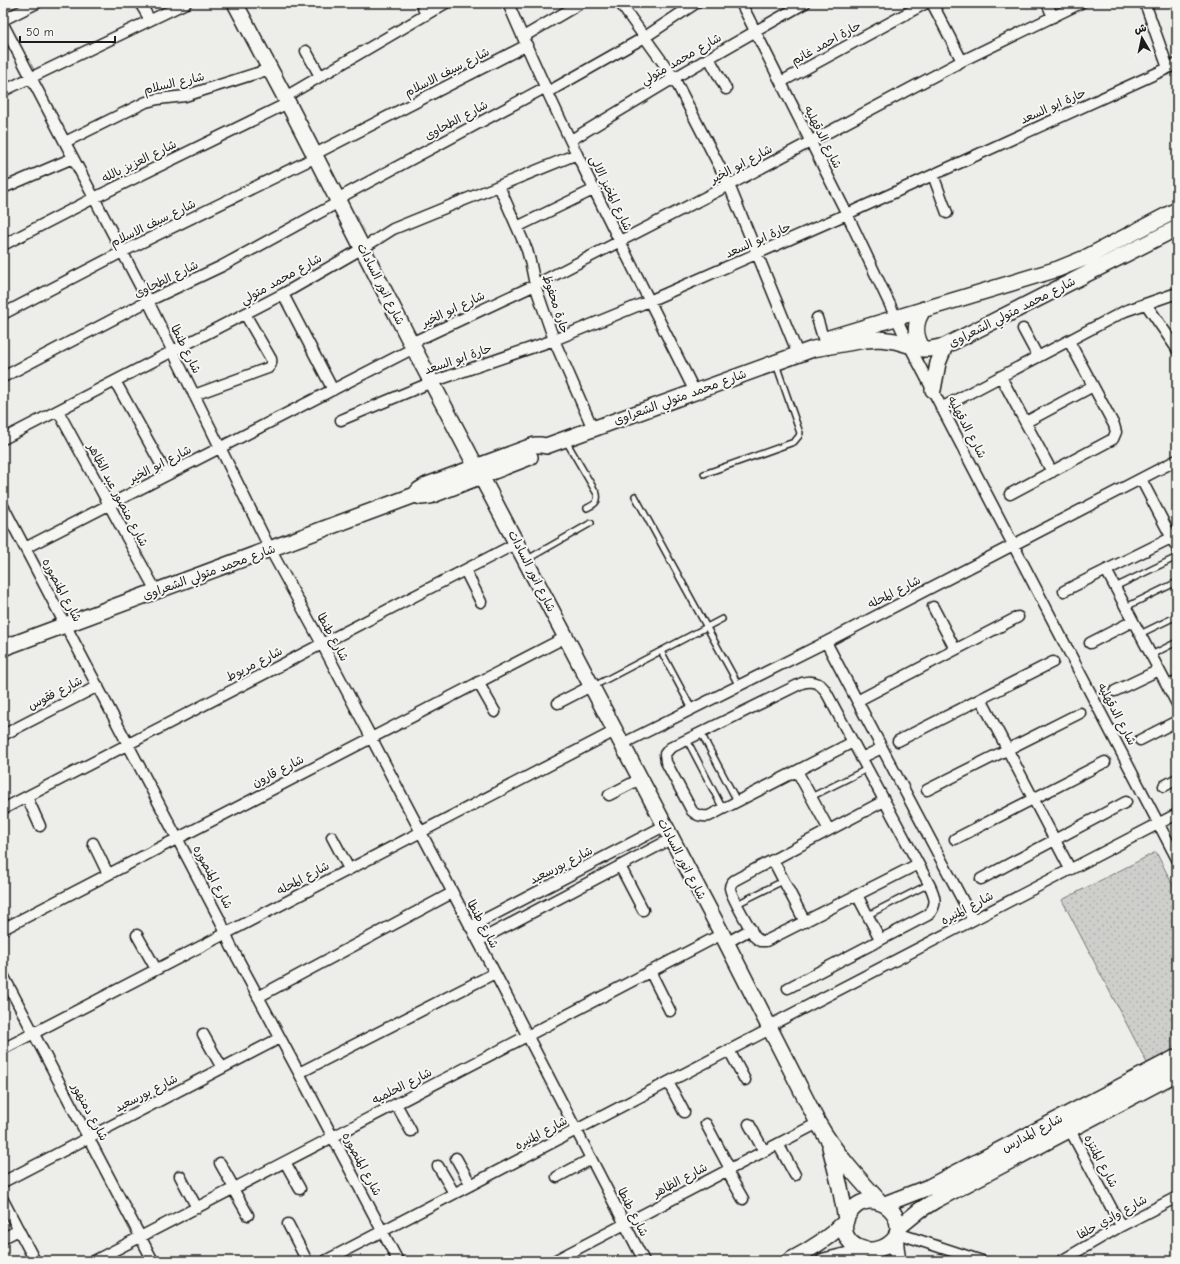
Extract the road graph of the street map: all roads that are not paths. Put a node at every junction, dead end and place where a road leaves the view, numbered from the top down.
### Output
1 (37, 3) edge
2 (140, 3) edge
3 (186, 3) edge
4 (235, 3) edge
5 (421, 3) edge
6 (446, 3) edge
7 (508, 3) edge
8 (581, 3) edge
9 (620, 3) edge
10 (696, 3) edge
11 (741, 3) edge
12 (805, 3) edge
13 (926, 3) edge
14 (932, 3) edge
15 (1046, 3) edge
16 (1081, 3) edge
17 (1145, 3) edge
18 (426, 15) junction
19 (1053, 17) junction
20 (150, 20) junction
21 (3, 22) edge
22 (755, 31) junction
23 (645, 38) junction
24 (525, 41) junction
25 (306, 51) dead end
26 (708, 58) junction
27 (962, 61) junction
28 (1173, 66) edge
29 (270, 69) junction
30 (320, 76) junction
31 (31, 77) junction
32 (674, 78) junction
33 (781, 82) junction
34 (726, 89) dead end
35 (547, 90) junction
36 (3, 91) edge
37 (286, 100) junction
38 (571, 140) junction
39 (65, 142) junction
40 (811, 142) junction
41 (578, 154) junction
42 (315, 156) junction
43 (74, 158) junction
44 (933, 175) junction
45 (729, 185) junction
46 (499, 186) junction
47 (3, 188) edge
48 (595, 189) junction
49 (94, 198) junction
50 (338, 200) junction
51 (1177, 210) edge
52 (947, 213) dead end
53 (847, 214) junction
54 (516, 227) junction
55 (1177, 228) edge
56 (620, 242) junction
57 (3, 245) edge
58 (363, 248) junction
59 (122, 252) junction
60 (758, 254) junction
61 (1019, 280) junction
62 (535, 285) junction
63 (1177, 293) edge
64 (283, 294) junction
65 (148, 301) junction
66 (649, 301) junction
67 (1030, 303) junction
68 (1146, 304) junction
69 (924, 309) junction
70 (3, 314) edge
71 (245, 314) junction
72 (817, 318) dead end
73 (896, 318) junction
74 (1023, 329) dead end
75 (554, 340) junction
76 (1069, 341) junction
77 (819, 345) junction
78 (413, 346) junction
79 (945, 346) junction
80 (916, 347) junction
81 (1177, 349) edge
82 (172, 351) junction
83 (798, 354) junction
84 (1038, 357) junction
85 (776, 362) junction
86 (1001, 376) junction
87 (3, 377) edge
88 (115, 381) junction
89 (432, 382) junction
90 (1093, 386) junction
91 (333, 390) junction
92 (933, 390) junction
93 (695, 392) junction
94 (194, 395) junction
95 (942, 408) junction
96 (58, 411) junction
97 (341, 420) dead end
98 (1026, 422) junction
99 (593, 429) junction
100 (3, 439) edge
101 (565, 439) junction
102 (220, 448) junction
103 (1177, 460) edge
104 (479, 471) junction
105 (1052, 472) junction
106 (704, 474) dead end
107 (167, 475) junction
108 (1141, 479) junction
109 (1010, 494) dead end
110 (635, 496) dead end
111 (109, 505) junction
112 (586, 508) dead end
113 (4, 512) edge
114 (592, 523) dead end
115 (1174, 536) edge
116 (517, 543) junction
117 (1014, 544) junction
118 (25, 548) junction
119 (1177, 548) edge
120 (270, 549) junction
121 (1177, 557) edge
122 (526, 560) junction
123 (465, 570) junction
124 (1106, 570) junction
125 (1177, 582) edge
126 (1115, 587) junction
127 (156, 591) junction
128 (1064, 591) dead end
129 (481, 602) dead end
130 (933, 607) dead end
131 (1126, 607) junction
132 (1177, 616) edge
133 (1018, 617) dead end
134 (722, 619) dead end
135 (1133, 621) junction
136 (66, 625) junction
137 (706, 627) junction
138 (1140, 634) junction
139 (566, 637) junction
140 (826, 642) junction
141 (1177, 642) edge
142 (1090, 643) dead end
143 (322, 644) junction
144 (3, 648) edge
145 (955, 650) junction
146 (661, 651) junction
147 (1151, 655) junction
148 (1053, 662) dead end
149 (1159, 670) junction
150 (1177, 679) edge
151 (478, 682) junction
152 (1166, 684) junction
153 (98, 686) junction
154 (592, 686) junction
155 (738, 686) junction
156 (1115, 691) dead end
157 (981, 699) junction
158 (857, 700) junction
159 (558, 702) dead end
160 (1177, 704) edge
161 (692, 709) junction
162 (495, 712) dead end
163 (1080, 713) dead end
164 (1177, 721) edge
165 (615, 730) junction
166 (701, 733) junction
167 (3, 735) edge
168 (371, 738) junction
169 (687, 740) junction
170 (1140, 740) dead end
171 (898, 741) dead end
172 (853, 742) junction
173 (128, 744) junction
174 (622, 744) junction
175 (882, 748) junction
176 (1007, 750) junction
177 (861, 758) junction
178 (1105, 762) dead end
179 (867, 769) junction
180 (797, 771) junction
181 (640, 779) junction
182 (1177, 779) edge
183 (1164, 786) dead end
184 (927, 790) dead end
185 (609, 794) dead end
186 (27, 797) junction
187 (811, 797) junction
188 (1033, 799) junction
189 (737, 801) junction
190 (884, 801) junction
191 (1126, 802) dead end
192 (3, 809) edge
193 (723, 809) junction
194 (1177, 814) edge
195 (1159, 823) junction
196 (40, 826) dead end
197 (664, 826) junction
198 (829, 830) junction
199 (420, 833) junction
200 (332, 837) dead end
201 (177, 838) junction
202 (672, 839) junction
203 (955, 839) dead end
204 (1055, 840) junction
205 (93, 843) dead end
206 (1177, 859) edge
207 (773, 860) junction
208 (918, 864) junction
209 (620, 866) junction
210 (348, 869) junction
211 (1070, 869) junction
212 (108, 874) junction
213 (981, 879) dead end
214 (783, 880) junction
215 (929, 884) junction
216 (452, 893) junction
217 (857, 895) junction
218 (737, 904) junction
219 (643, 910) dead end
220 (868, 915) junction
221 (973, 920) junction
222 (805, 922) junction
223 (470, 927) junction
224 (3, 929) edge
225 (751, 929) junction
226 (225, 933) junction
227 (137, 935) dead end
228 (724, 938) junction
229 (880, 939) junction
230 (478, 941) junction
231 (156, 970) junction
232 (650, 971) junction
233 (495, 973) junction
234 (3, 975) edge
235 (788, 988) dead end
236 (258, 997) junction
237 (670, 1011) dead end
238 (769, 1027) junction
239 (34, 1033) junction
240 (202, 1034) dead end
241 (527, 1036) junction
242 (280, 1038) junction
243 (3, 1049) edge
244 (728, 1050) junction
245 (1177, 1057) edge
246 (222, 1068) junction
247 (299, 1073) junction
248 (1177, 1073) edge
249 (745, 1080) dead end
250 (668, 1082) junction
251 (396, 1104) junction
252 (684, 1112) dead end
253 (818, 1123) junction
254 (706, 1124) dead end
255 (749, 1124) dead end
256 (576, 1130) junction
257 (1070, 1130) junction
258 (411, 1131) dead end
259 (333, 1136) junction
260 (88, 1138) junction
261 (828, 1140) junction
262 (778, 1144) junction
263 (764, 1151) junction
264 (456, 1158) dead end
265 (592, 1159) junction
266 (285, 1162) junction
267 (220, 1163) dead end
268 (438, 1166) dead end
269 (728, 1170) junction
270 (795, 1175) dead end
271 (180, 1176) dead end
272 (557, 1177) dead end
273 (3, 1182) edge
274 (471, 1185) junction
275 (234, 1188) junction
276 (300, 1189) dead end
277 (454, 1193) junction
278 (1177, 1197) edge
279 (743, 1199) dead end
280 (3, 1200) edge
281 (883, 1204) junction
282 (197, 1208) junction
283 (248, 1215) dead end
284 (846, 1220) junction
285 (288, 1224) dead end
286 (624, 1224) junction
287 (1121, 1226) junction
288 (19, 1230) junction
289 (383, 1231) junction
290 (897, 1233) junction
291 (141, 1237) junction
292 (3, 1238) edge
293 (343, 1252) junction
294 (861, 1252) junction
295 (569, 1258) edge
296 (35, 1261) edge
297 (94, 1261) edge
298 (153, 1261) edge
299 (307, 1261) edge
300 (325, 1261) edge
301 (348, 1261) edge
302 (398, 1261) edge
303 (554, 1261) edge
304 (644, 1261) edge
305 (789, 1261) edge
306 (824, 1261) edge
307 (874, 1261) edge
308 (898, 1261) edge
309 (982, 1261) edge
310 (1061, 1261) edge

1 - 21 street
2 - 20 street
3 - 20 street
4 - 29 street, شارع انور السادات
5 - 18 street
6 - 18 street
7 - 24 street, شارع المخبز الالى
8 - 24 street, شارع سيف الاسلام
9 - 23 street
10 - 23 street, شارع الطحاوى
11 - 22 street, شارع الدقهليه
12 - 22 street, شارع محمد متولي
13 - 33 street, حارة احمد غانم
14 - 27 street
15 - 19 street
16 - 19 street, شارع ابو الخير
17 - 28 street
18 - 30 street
19 - 27 street, شارع ابو الخير
20 - 31 street
21 - 31 street, شارع طنطا
22 - 26 street, شارع محمد متولي
22 - 33 street, شارع الدقهليه
23 - 32 street
23 - 35 street, شارع الطحاوى
24 - 35 street, شارع المخبز الالى
24 - 42 street, شارع سيف الاسلام
25 - 30 street
26 - 32 street, شارع محمد متولي
26 - 34 street
27 - 40 street, شارع ابو الخير
28 - 44 street, حارة ابو السعد
29 - 37 street, شارع انور السادات
29 - 39 street, شارع السلام
30 - 37 street
31 - 36 street
31 - 39 street, شارع طنطا
32 - 38 street, شارع محمد متولي
32 - 45 street
33 - 40 street, شارع الدقهليه
35 - 38 street, شارع المخبز الالى
35 - 50 street, شارع الطحاوى
37 - 42 street, شارع انور السادات
37 - 49 street, شارع العزيز بالله
38 - 41 street, شارع المخبز الالى
39 - 43 street, شارع طنطا
40 - 45 street, شارع ابو الخير
40 - 53 street, شارع الدقهليه
41 - 46 street, شارع محمد متولي
41 - 48 street, شارع المخبز الالى
42 - 50 street, شارع انور السادات
42 - 59 street, شارع سيف الاسلام
43 - 47 street
43 - 49 street, شارع طنطا
44 - 52 street
44 - 53 street, حارة ابو السعد
45 - 56 street, شارع ابو الخير
45 - 60 street
46 - 54 street, حارة محفوظ
46 - 58 street, شارع محمد متولي
48 - 54 street
48 - 56 street, شارع المخبز الالى
49 - 57 street, شارع العزيز بالله
49 - 59 street, شارع طنطا
50 - 58 street, شارع انور السادات
50 - 65 street, شارع الطحاوى
51 - 61 street, شارع محمد متولي الشعراوى
53 - 60 street, حارة ابو السعد
53 - 73 street, شارع الدقهليه
54 - 62 street, حارة محفوظ
55 - 67 street, شارع محمد متولي الشعراوى
56 - 62 street, شارع ابو الخير
56 - 66 street, شارع المخبز الالى
58 - 64 street, شارع محمد متولي
58 - 78 street, شارع انور السادات
59 - 65 street, شارع طنطا
59 - 70 street, شارع سيف الاسلام
60 - 66 street, حارة ابو السعد
60 - 83 street
61 - 67 street
61 - 69 street, شارع محمد متولي الشعراوى
62 - 75 street, حارة محفوظ
62 - 78 street, شارع ابو الخير
63 - 68 street
64 - 71 street, شارع محمد متولي
64 - 91 street
65 - 82 street, شارع طنطا
65 - 87 street, شارع الطحاوى
66 - 75 street, حارة ابو السعد
66 - 93 street, شارع المخبز الالى
67 - 79 street, شارع محمد متولي الشعراوى
68 - 76 street
68 - 81 street
69 - 73 street, شارع محمد متولي الشعراوى
69 - 80 street
71 - 82 street, شارع محمد متولي
71 - 94 street
72 - 77 street
73 - 77 street, شارع محمد متولي الشعراوى
73 - 80 street, شارع الدقهليه
74 - 84 street
75 - 89 street, حارة ابو السعد
75 - 99 street, حارة محفوظ
76 - 84 street
76 - 90 street
77 - 80 street, شارع محمد متولي الشعراوى
77 - 83 street, شارع محمد متولي الشعراوى
78 - 89 street, شارع انور السادات
78 - 91 street, شارع ابو الخير
79 - 80 street, شارع محمد متولي الشعراوى
79 - 92 street
80 - 92 street, شارع الدقهليه
82 - 88 street, شارع محمد متولي
82 - 94 street, شارع طنطا
83 - 85 street, شارع محمد متولي الشعراوى
84 - 86 street
85 - 93 street, شارع محمد متولي الشعراوى
85 - 106 lane
86 - 95 street
86 - 98 street
88 - 96 street, شارع محمد متولي
88 - 107 street
89 - 97 street, حارة ابو السعد
89 - 104 street, شارع انور السادات
90 - 98 street
90 - 105 street
91 - 102 street, شارع ابو الخير
92 - 95 street, شارع الدقهليه
93 - 99 street, شارع محمد متولي الشعراوى
94 - 102 street, شارع طنطا
95 - 117 street, شارع الدقهليه
96 - 100 street, شارع محمد متولي
96 - 111 street, شارع منصور عبد الظاهر
98 - 105 street
99 - 101 street, شارع محمد متولي الشعراوى
101 - 104 street, شارع محمد متولي الشعراوى
101 - 112 lane
102 - 107 street, شارع ابو الخير
102 - 120 street, شارع طنطا
103 - 108 street, شارع المحله
104 - 116 street, شارع انور السادات
104 - 120 street, شارع محمد متولي الشعراوى
105 - 109 street
107 - 111 street, شارع ابو الخير
108 - 115 street
108 - 117 street, شارع المحله
110 - 137 lane
111 - 118 street, شارع ابو الخير
111 - 127 street, شارع منصور عبد الظاهر
113 - 118 street, شارع المنصوره
114 - 122 lane
115 - 119 street
115 - 124 street
116 - 122 street, شارع انور السادات
116 - 123 street, شارع مريوط
117 - 140 street, شارع المحله
117 - 195 street, شارع الدقهليه
118 - 136 street, شارع المنصوره
120 - 127 street, شارع محمد متولي الشعراوى
120 - 143 street, شارع طنطا
121 - 126 lane
122 - 139 street, شارع انور السادات
123 - 129 street
123 - 143 street, شارع مريوط
124 - 126 street
124 - 128 street
125 - 131 lane
126 - 131 street
127 - 136 street, شارع محمد متولي الشعراوى
130 - 145 street
131 - 135 street
132 - 138 lane
133 - 145 street
134 - 137 lane
135 - 138 street
135 - 142 street
136 - 144 street, شارع محمد متولي الشعراوى
136 - 153 street, شارع المنصوره
137 - 146 lane
137 - 155 lane
138 - 147 street
139 - 151 street, شارع قارون
139 - 154 street, شارع انور السادات
140 - 155 street, شارع المحله
140 - 158 street
141 - 147 lane
143 - 168 street, شارع طنطا
143 - 173 street, شارع مريوط
145 - 158 street
146 - 154 lane
146 - 161 lane
147 - 149 street
148 - 157 street
149 - 152 street
149 - 156 street
150 - 152 lane
151 - 162 street
151 - 168 street, شارع قارون
152 - 160 street
153 - 167 street, شارع فقوس
153 - 173 street, شارع المنصوره
154 - 159 street
154 - 165 street, شارع انور السادات
155 - 161 street, شارع المحله
157 - 171 street
157 - 176 street
158 - 175 street
161 - 174 street, شارع المحله
163 - 176 street
164 - 170 street
165 - 174 street, شارع انور السادات
165 - 199 street, شارع المحله
166 - 169 street
166 - 172 street
166 - 189 lane
168 - 199 street, شارع طنطا
168 - 201 street, شارع قارون
169 - 193 lane
169 - 193 street
172 - 177 street
172 - 180 street
173 - 186 street, شارع مريوط
173 - 201 street, شارع المنصوره
174 - 181 street, شارع انور السادات
175 - 177 street
175 - 221 street
176 - 184 street
176 - 188 street
177 - 179 street
178 - 188 street
179 - 187 lane
179 - 190 street
180 - 187 street
180 - 189 street
181 - 185 street
181 - 197 street, شارع انور السادات
182 - 183 street
186 - 192 street, شارع مريوط
186 - 196 street
187 - 198 street
188 - 203 street
188 - 204 street
189 - 193 street
190 - 198 street
190 - 208 street
191 - 204 street
194 - 195 street, شارع المنيره
195 - 206 street, شارع الدقهليه
195 - 211 street, شارع المنيره
197 - 202 street, شارع انور السادات
197 - 223 street, شارع بورسعيد
198 - 207 street
199 - 210 street, شارع المحله
199 - 216 street, شارع طنطا
200 - 210 street
201 - 212 street, شارع قارون
201 - 226 street, شارع المنصوره
202 - 209 street
202 - 228 street, شارع انور السادات
204 - 211 street
204 - 213 street
205 - 212 street
207 - 214 street
207 - 218 street
208 - 215 street
208 - 217 street
209 - 219 street
209 - 230 street
210 - 226 street, شارع المحله
211 - 221 street, شارع المنيره
212 - 224 street, شارع قارون
214 - 218 lane
214 - 222 street
215 - 220 lane
215 - 229 street
216 - 223 street, شارع طنطا
216 - 236 street
217 - 220 street
217 - 222 street
218 - 225 street
220 - 229 street
221 - 238 street, شارع المنيره
222 - 225 street
223 - 230 street, شارع طنطا
225 - 228 street, شارع الحلميه
226 - 231 street, شارع المحله
226 - 236 street, شارع المنصوره
227 - 231 street
228 - 232 street, شارع الحلميه
228 - 238 street, شارع انور السادات
229 - 235 street
230 - 233 street, شارع طنطا
231 - 239 street, شارع المحله
232 - 237 street
232 - 241 street, شارع الحلميه
233 - 241 street, شارع طنطا
233 - 247 street
234 - 239 street, شارع دمنهور
236 - 242 street, شارع المنصوره
238 - 244 street, شارع المنيره
238 - 253 street, شارع انور السادات
239 - 243 street, شارع المحله
239 - 260 street, شارع دمنهور
240 - 246 street
241 - 251 street, شارع الحلميه
241 - 256 street, شارع طنطا
242 - 246 street, شارع بورسعيد
242 - 247 street, شارع المنصوره
244 - 249 street
244 - 250 street, شارع المنيره
245 - 281 street, شارع المدارس
246 - 260 street, شارع بورسعيد
247 - 259 street, شارع المنصوره
248 - 257 street, شارع المدارس
250 - 252 street
250 - 256 street, شارع المنيره
251 - 258 street
251 - 259 street, شارع الحلميه
253 - 261 street, شارع انور السادات
253 - 262 street, شارع الظاهر
254 - 269 street
255 - 263 street
256 - 265 street, شارع طنطا
256 - 274 street, شارع المنيره
257 - 287 street, شارع المنتزه
257 - 290 street, شارع المدارس
259 - 266 street, شارع الحلميه
259 - 289 street, شارع المنصوره
260 - 273 street, شارع بورسعيد
260 - 291 street, شارع دمنهور
261 - 281 street, شارع انور السادات
261 - 284 street, شارع انور السادات
262 - 263 street, شارع الظاهر
262 - 270 street
263 - 269 street, شارع الظاهر
264 - 274 street
265 - 272 street
265 - 286 street, شارع طنطا
266 - 275 street, شارع الحلميه
266 - 276 street
267 - 275 street
268 - 277 street
269 - 279 street
269 - 286 street, شارع الظاهر
271 - 282 street
274 - 277 street, شارع المنيره
275 - 282 street, شارع الحلميه
275 - 283 street
277 - 289 street, شارع المنيره
278 - 287 street, شارع وادي حلفا
280 - 288 street
281 - 284 street
281 - 290 street
282 - 291 street, شارع الحلميه
284 - 294 street
284 - 305 street
285 - 299 street
286 - 295 street, شارع الظاهر
286 - 304 street, شارع طنطا
287 - 310 street, شارع وادي حلفا
288 - 292 street
288 - 296 street
289 - 293 street, شارع المنيره
289 - 302 street, شارع المنصوره
290 - 294 street
290 - 308 street
290 - 309 street
291 - 297 street, شارع الحلميه
291 - 298 street, شارع دمنهور
293 - 300 street, شارع المنيره
293 - 301 street
294 - 306 street
294 - 307 street
295 - 303 street, شارع الظاهر

